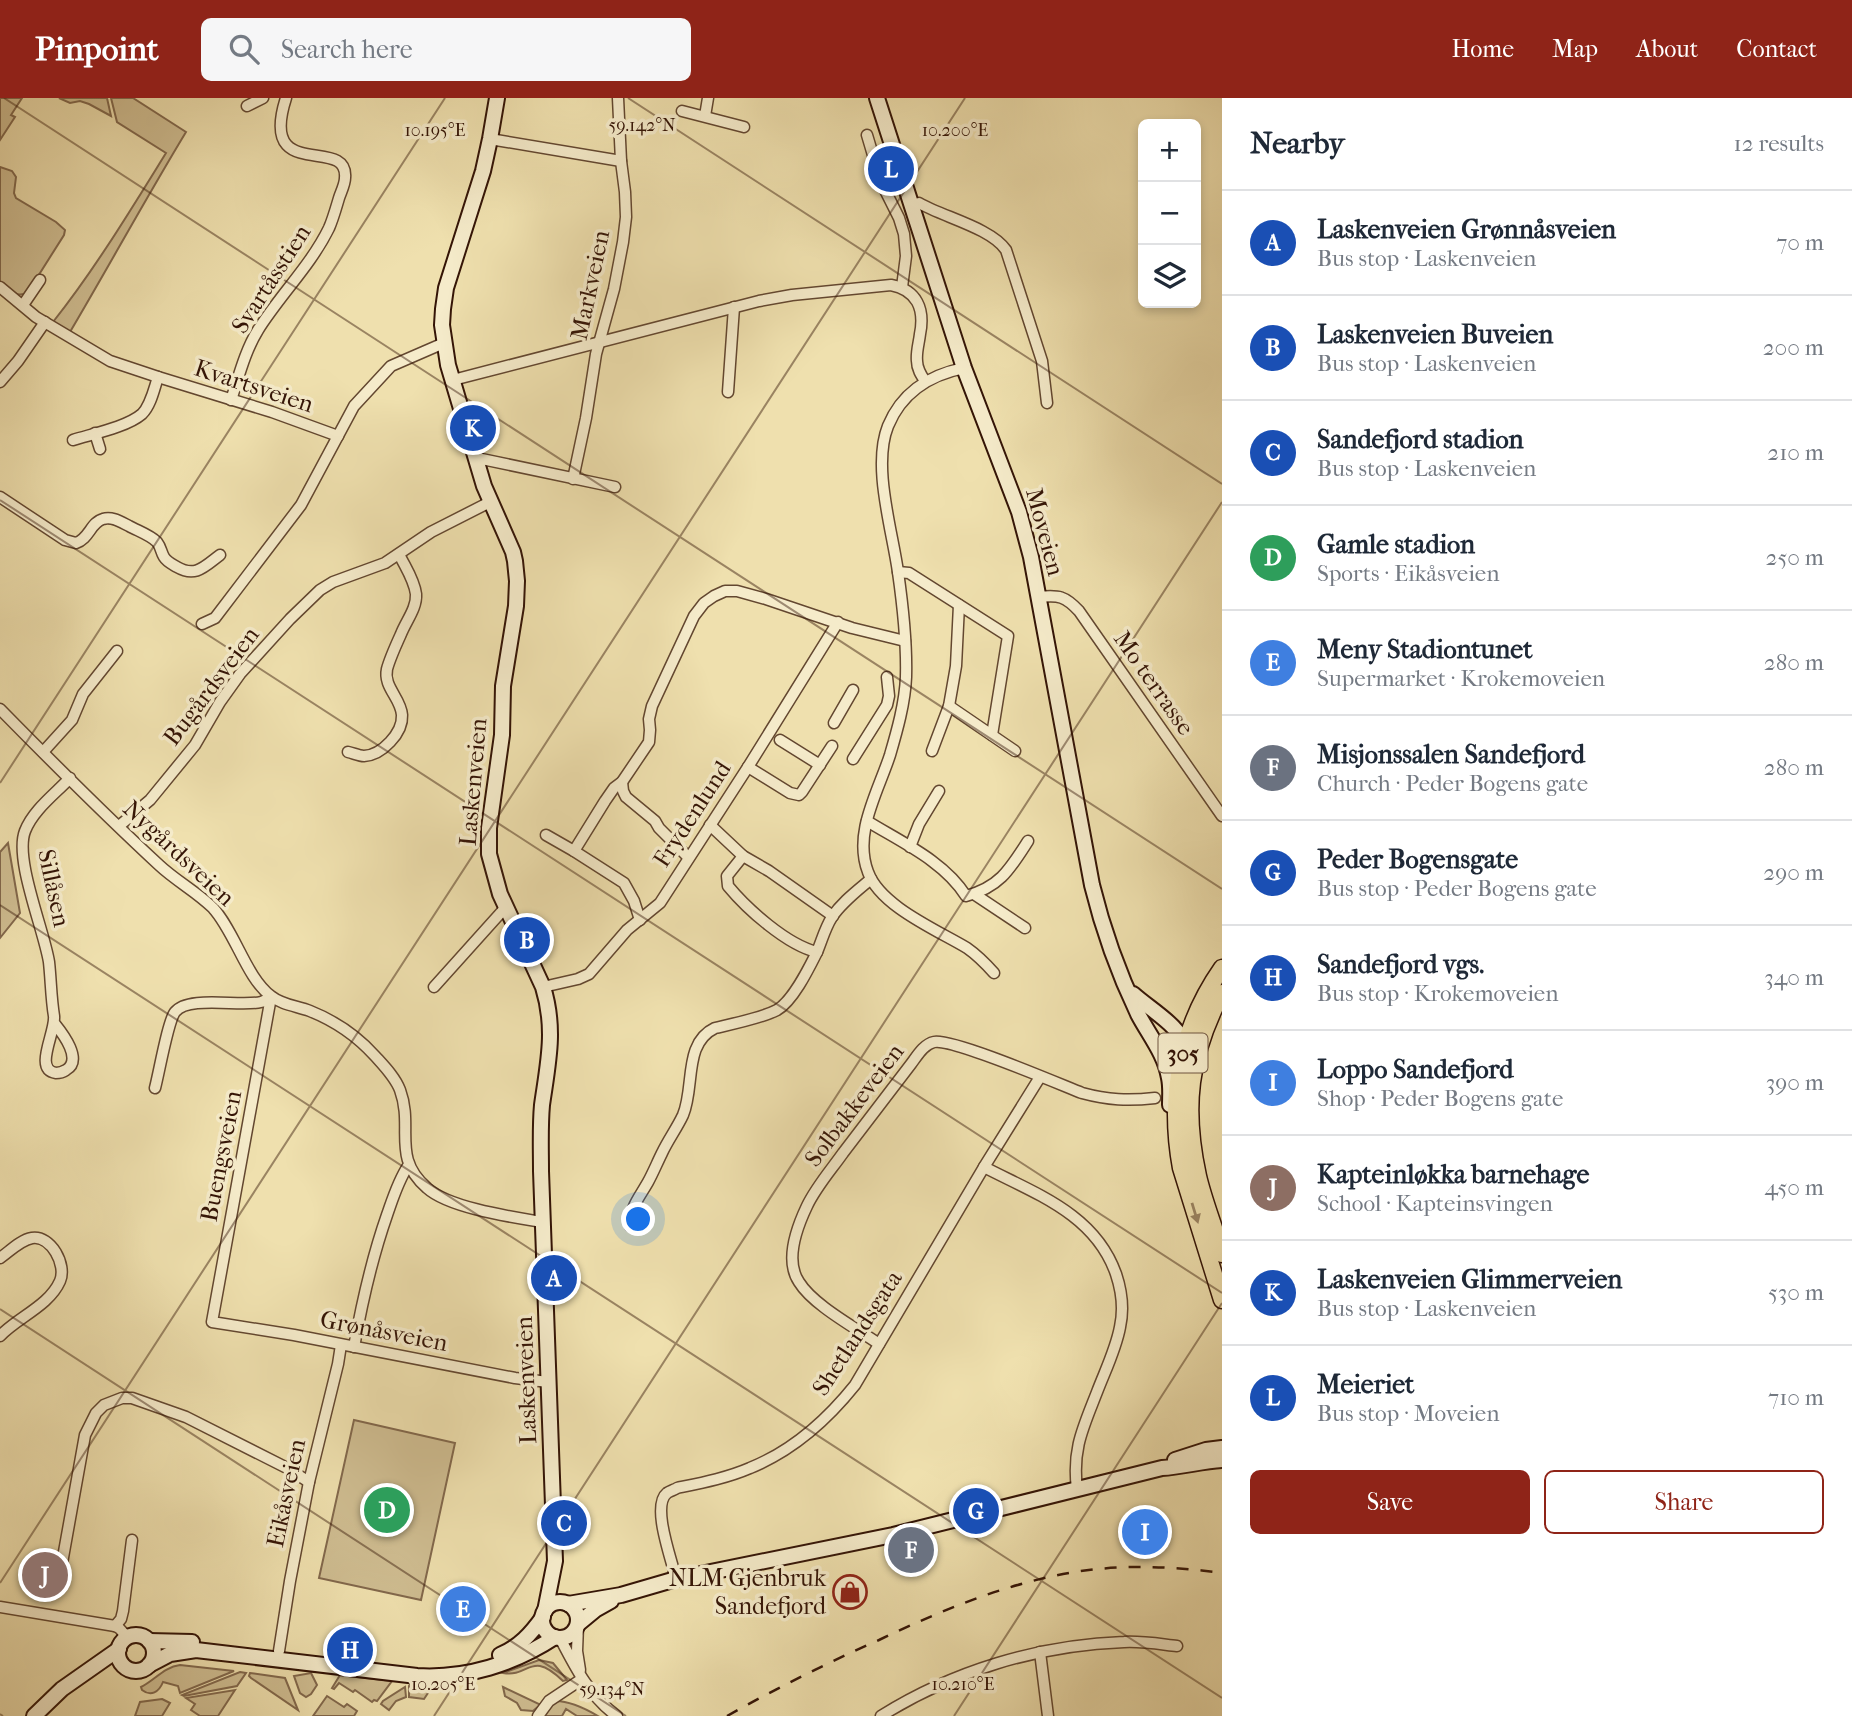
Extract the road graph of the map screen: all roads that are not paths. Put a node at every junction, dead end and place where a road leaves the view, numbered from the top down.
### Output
1 (264, 98) edge
2 (285, 98) edge
3 (497, 98) edge
4 (618, 98) edge
5 (708, 98) edge
6 (877, 98) edge
7 (247, 106) dead end
8 (682, 111) dead end
9 (705, 116) junction
10 (744, 127) dead end
11 (867, 135) dead end
12 (490, 139) junction
13 (621, 161) junction
14 (912, 205) junction
15 (40, 281) dead end
16 (0, 287) edge
17 (902, 287) junction
18 (23, 306) junction
19 (733, 307) junction
20 (45, 322) junction
21 (599, 342) junction
22 (444, 343) junction
23 (964, 368) junction
24 (158, 377) junction
25 (453, 380) junction
26 (925, 381) junction
27 (0, 382) edge
28 (728, 392) dead end
29 (231, 400) junction
30 (1046, 403) dead end
31 (95, 433) junction
32 (338, 436) junction
33 (73, 440) dead end
34 (100, 449) dead end
35 (477, 458) junction
36 (573, 479) junction
37 (615, 487) dead end
38 (0, 497) edge
39 (490, 502) junction
40 (399, 554) junction
41 (220, 555) dead end
42 (898, 572) junction
43 (1039, 597) junction
44 (960, 605) junction
45 (838, 622) junction
46 (202, 624) dead end
47 (905, 641) junction
48 (117, 651) dead end
49 (887, 677) dead end
50 (853, 690) dead end
51 (949, 706) junction
52 (0, 709) edge
53 (834, 723) dead end
54 (992, 735) junction
55 (779, 740) dead end
56 (832, 746) dead end
57 (932, 751) dead end
58 (1015, 751) dead end
59 (43, 752) junction
60 (348, 752) dead end
61 (853, 760) dead end
62 (820, 765) junction
63 (748, 767) junction
64 (70, 778) junction
65 (622, 782) junction
66 (939, 791) dead end
67 (1222, 816) edge
68 (867, 821) junction
69 (710, 825) junction
70 (119, 826) junction
71 (546, 835) dead end
72 (1028, 841) dead end
73 (910, 847) junction
74 (574, 851) junction
75 (743, 856) junction
76 (688, 857) junction
77 (871, 879) junction
78 (974, 894) junction
79 (505, 908) junction
80 (833, 916) junction
81 (640, 920) junction
82 (1025, 928) dead end
83 (817, 952) junction
84 (1222, 968) edge
85 (994, 973) dead end
86 (434, 987) dead end
87 (542, 987) junction
88 (1128, 989) junction
89 (1222, 993) edge
90 (271, 997) junction
91 (55, 1024) junction
92 (1185, 1041) junction
93 (1193, 1069) junction
94 (1040, 1077) junction
95 (155, 1088) dead end
96 (1155, 1098) dead end
97 (1178, 1148) junction
98 (408, 1166) junction
99 (984, 1167) junction
100 (542, 1222) junction
101 (630, 1226) dead end
102 (1222, 1254) edge
103 (0, 1258) edge
104 (1222, 1300) edge
105 (212, 1322) joint
106 (0, 1336) edge
107 (879, 1343) junction
108 (341, 1345) junction
109 (354, 1347) junction
110 (548, 1382) junction
111 (1222, 1448) edge
112 (1222, 1460) edge
113 (1162, 1468) junction
114 (309, 1482) junction
115 (1077, 1489) junction
116 (132, 1540) dead end
117 (555, 1561) junction
118 (62, 1563) dead end
119 (676, 1579) junction
120 (621, 1595) junction
121 (568, 1604) junction
122 (0, 1608) edge
123 (544, 1614) junction
124 (578, 1624) junction
125 (115, 1626) junction
126 (557, 1638) junction
127 (149, 1641) junction
128 (123, 1644) junction
129 (1177, 1646) dead end
130 (279, 1651) junction
131 (1040, 1652) junction
132 (149, 1665) junction
133 (131, 1670) junction
134 (582, 1678) junction
135 (62, 1689) junction
136 (893, 1713) edge
137 (34, 1716) edge
138 (538, 1716) edge
139 (617, 1716) edge
140 (881, 1716) edge
141 (1048, 1716) edge

1 - 7 street
2 - 29 street, Svartåsstien
3 - 12 street, Laskenveien
4 - 13 street, Markveien
5 - 9 street
6 - 14 street, Moveien
8 - 9 street
9 - 10 street
11 - 17 street
12 - 13 street
12 - 22 street, Laskenveien
13 - 21 street, Markveien
14 - 23 street, Moveien
14 - 30 street
15 - 18 street
16 - 18 street, Kvartsveien
17 - 19 street
17 - 26 street
18 - 20 street, Kvartsveien
19 - 21 street
19 - 28 street
20 - 24 street, Kvartsveien
20 - 27 street
21 - 25 street
21 - 36 street, Markveien
22 - 25 street, Laskenveien
22 - 32 street
23 - 26 street
23 - 43 street, Moveien
24 - 29 street, Kvartsveien
24 - 31 street, Kvartsveien
25 - 35 street, Laskenveien
26 - 42 street
29 - 32 street, Kvartsveien
31 - 33 street, Kvartsveien
31 - 34 street
32 - 46 street
35 - 36 street
35 - 39 street, Laskenveien
36 - 37 street
38 - 41 street
39 - 40 street, Bugårdsveien
39 - 79 street, Laskenveien
40 - 60 street
40 - 70 street, Bugårdsveien
42 - 44 street
42 - 47 street
43 - 67 street, Mo terrasse
43 - 88 street, Moveien
44 - 51 street
44 - 54 street
45 - 47 street
45 - 63 street, Frydenlund
45 - 65 street
47 - 68 street
48 - 59 street
49 - 61 street
50 - 53 street
51 - 54 street
51 - 57 street
52 - 59 street, Nygårdsveien
54 - 58 street
55 - 62 street
56 - 62 street
59 - 64 street, Nygårdsveien
62 - 63 street
63 - 69 street, Frydenlund
64 - 70 street, Nygårdsveien
64 - 91 street, Sillåsen
65 - 74 street
65 - 76 street
66 - 73 street
68 - 73 street
68 - 77 street
69 - 75 street
69 - 76 street, Frydenlund
70 - 90 street, Nygårdsveien
71 - 74 street
72 - 78 street
73 - 78 street
74 - 81 street
75 - 80 street
75 - 83 street
76 - 81 street, Frydenlund
77 - 80 street
77 - 85 street
78 - 82 street
79 - 86 street
79 - 87 street, Laskenveien
80 - 83 street
81 - 87 street, Frydenlund
83 - 101 street
84 - 92 main road, 305
87 - 100 street, Laskenveien
88 - 92 street, Moveien
88 - 97 street, Moveien
89 - 93 main road, 305
90 - 95 street
90 - 98 street
90 - 105 street, Buengsveien
91 - 91 street, Sillåsen
92 - 93 street, Moveien
92 - 97 main road, 305
93 - 102 main road, 305
94 - 96 street, Solbakkeveien
94 - 99 street, Shetlandsgata
94 - 107 street, Solbakkeveien
97 -> 104 main road, 305
98 - 100 street
98 - 109 street
99 - 107 street, Shetlandsgata
99 - 115 street
100 - 110 street, Laskenveien
103 - 106 street
105 - 108 street, Grønåsveien
107 - 119 street, Shetlandsgata
108 - 109 street, Grønåsveien
108 - 114 street, Eikåsveien
109 - 110 street, Grønåsveien
110 - 117 street, Laskenveien
111 - 113 street
112 - 113 street
113 - 115 street
114 - 118 street
114 - 130 street, Eikåsveien
115 - 119 street
116 - 125 street
117 - 121 street, Laskenveien
117 - 123 street, Laskenveien
119 - 120 street
120 - 121 street
120 - 124 street
121 - 123 street
121 - 124 street
122 - 125 street
123 - 126 street
123 - 130 street
124 - 126 street
124 - 134 street
125 - 128 street
126 - 132 street
126 - 134 street
127 - 128 street
127 - 130 street
127 - 132 street
128 - 133 street
128 - 135 street
129 - 131 street
131 - 136 street
131 - 141 street
132 - 133 street
133 - 135 street
134 - 138 street
134 - 139 street
135 - 137 street
136 - 140 street

